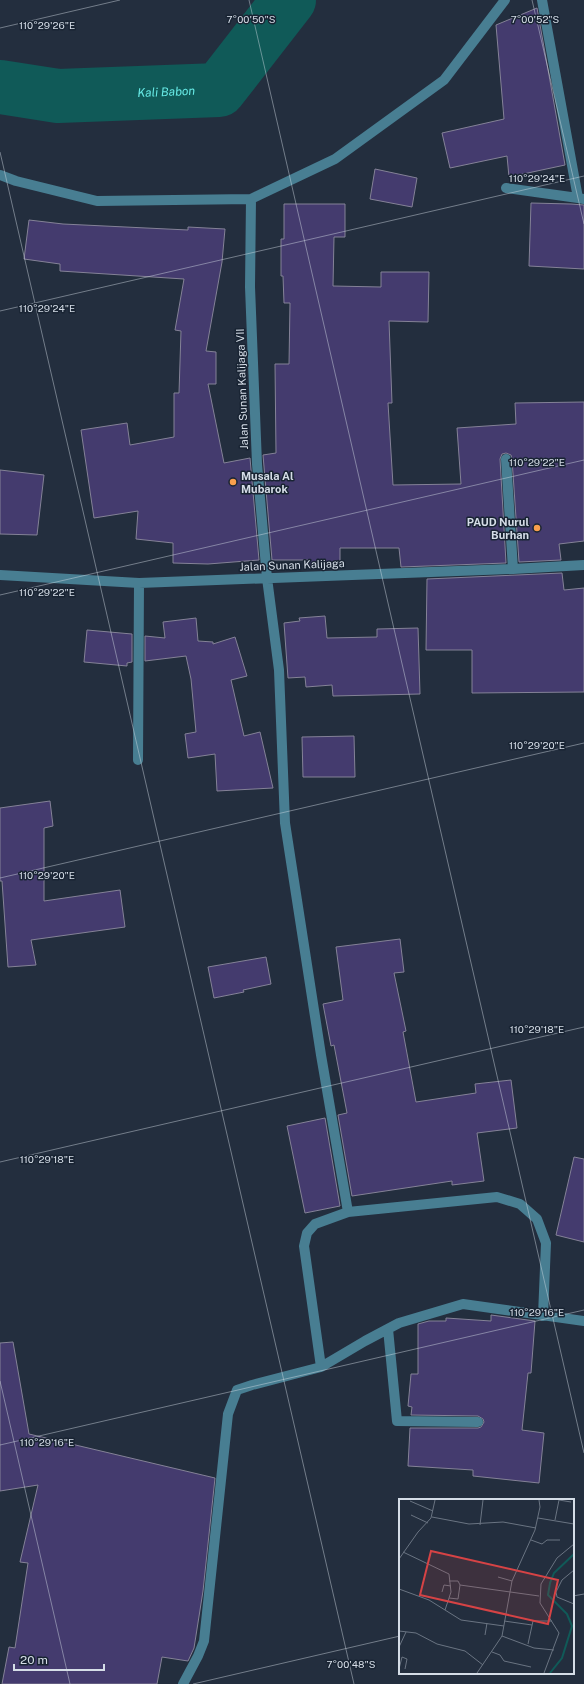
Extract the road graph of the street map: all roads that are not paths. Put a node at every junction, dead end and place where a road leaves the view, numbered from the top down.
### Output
1 (505, 0) edge
2 (542, 0) edge
3 (0, 176) edge
4 (506, 188) dead end
5 (251, 199) junction
6 (581, 199) edge
7 (506, 459) dead end
8 (584, 565) edge
9 (513, 569) junction
10 (0, 575) edge
11 (267, 578) junction
12 (139, 583) junction
13 (138, 760) dead end
14 (348, 1212) junction
15 (543, 1316) junction
16 (584, 1321) edge
17 (388, 1329) junction
18 (321, 1367) junction
19 (478, 1422) dead end
20 (183, 1684) edge

1 - 5 street
2 - 6 street
3 - 5 street
4 - 6 street
5 - 11 street, Jalan Sunan Kalijaga VII
7 - 9 street
8 - 9 street, Jalan Sunan Kalijaga
9 - 11 street, Jalan Sunan Kalijaga
10 - 12 street, Jalan Sunan Kalijaga
11 - 12 street, Jalan Sunan Kalijaga
11 - 14 street, Jalan Sunan Kalijaga VII
12 - 13 street
14 - 15 street
14 - 18 street
15 - 16 street
15 - 17 street
17 - 18 street
17 - 19 street
18 - 20 street

